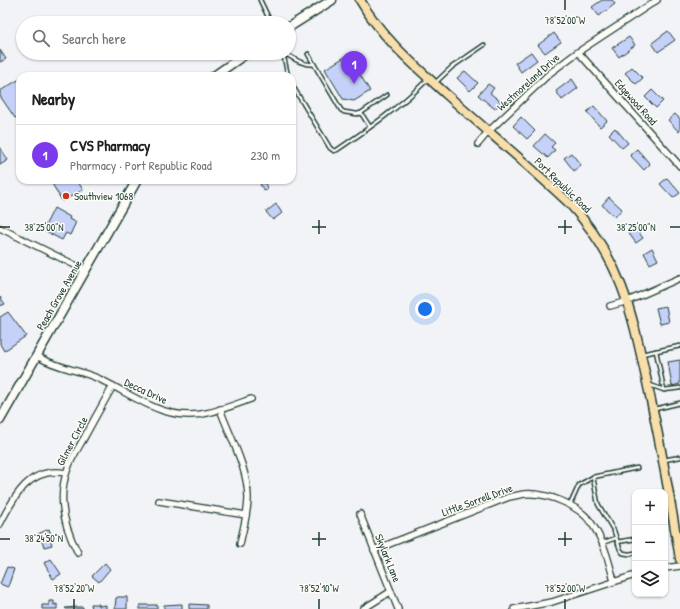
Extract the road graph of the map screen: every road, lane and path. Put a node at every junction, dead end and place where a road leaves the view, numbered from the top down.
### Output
1 (260, 0) edge
2 (332, 0) edge
3 (360, 0) edge
4 (657, 0) edge
5 (268, 16) edge
6 (296, 23) edge
7 (484, 45) dead end
8 (578, 52) junction
9 (308, 54) dead end
10 (237, 60) edge
11 (285, 60) edge
12 (296, 60) edge
13 (314, 64) junction
14 (220, 72) edge
15 (287, 72) edge
16 (431, 80) junction
17 (296, 92) edge
18 (387, 95) dead end
19 (361, 113) junction
20 (370, 127) junction
21 (488, 132) junction
22 (478, 144) dead end
23 (680, 166) edge
24 (135, 184) edge
25 (0, 228) edge
26 (86, 270) junction
27 (680, 278) edge
28 (628, 301) junction
29 (610, 306) dead end
30 (680, 346) edge
31 (656, 351) junction
32 (641, 354) junction
33 (37, 356) junction
34 (648, 384) junction
35 (113, 386) junction
36 (680, 388) edge
37 (664, 390) junction
38 (251, 399) dead end
39 (680, 403) edge
40 (220, 409) junction
41 (653, 410) junction
42 (0, 420) edge
43 (680, 457) edge
44 (664, 460) junction
45 (637, 468) dead end
46 (66, 473) junction
47 (593, 477) junction
48 (159, 501) dead end
49 (570, 505) junction
50 (360, 514) dead end
51 (246, 515) junction
52 (0, 524) edge
53 (616, 538) junction
54 (632, 540) edge
55 (617, 542) junction
56 (602, 543) junction
57 (240, 544) dead end
58 (374, 550) junction
59 (632, 553) edge
60 (78, 554) dead end
61 (680, 559) edge
62 (680, 566) edge
63 (668, 568) edge
64 (632, 576) edge
65 (614, 581) junction
66 (390, 592) junction
67 (363, 609) edge
68 (398, 609) edge
69 (514, 609) edge

1 - 5 lane
2 - 6 main road
3 - 16 main road, Port Republic Road
4 - 8 street, Westmoreland Drive
7 - 16 lane
8 - 21 street, Westmoreland Drive
8 - 23 street, Edgewood Road
9 - 13 lane
10 - 14 main road
11 - 15 lane
12 - 13 lane
13 - 19 lane
16 - 20 lane
16 - 21 main road, Port Republic Road
17 - 20 lane
18 - 19 lane
19 - 20 lane
21 - 22 street, Westmoreland Drive
21 - 28 main road, Port Republic Road
24 - 26 main road, Peach Grove Avenue
25 - 26 street
26 - 33 main road, Peach Grove Avenue
27 - 28 street
28 - 29 street
28 - 32 main road, Port Republic Road
30 - 31 lane
31 - 32 lane
31 - 37 lane
32 - 34 main road, Port Republic Road
33 - 35 street, Decca Drive
33 - 42 main road, Peach Grove Avenue
34 - 37 lane
34 - 41 main road, Port Republic Road
35 - 40 street, Decca Drive
35 - 46 street, Gilmer Circle
36 - 37 lane
38 - 40 street, Decca Drive
39 - 41 lane
40 - 51 street
41 - 44 main road, Port Republic Road
43 - 44 lane
44 - 61 main road, Port Republic Road
45 - 47 lane
46 - 52 street
46 - 60 street, Gilmer Circle
47 - 49 lane
47 - 53 lane
48 - 51 street
49 - 56 street, Little Sorrell Drive
49 - 58 street, Little Sorrell Drive
50 - 58 street, Skylark Lane
51 - 57 street
53 - 55 lane
53 - 56 lane
54 - 55 lane
55 - 59 lane
56 - 65 street, Little Sorrell Drive
58 - 66 street, Skylark Lane
62 - 63 street
64 - 65 street
65 - 69 street
66 - 67 street
66 - 68 street, Skylark Lane

